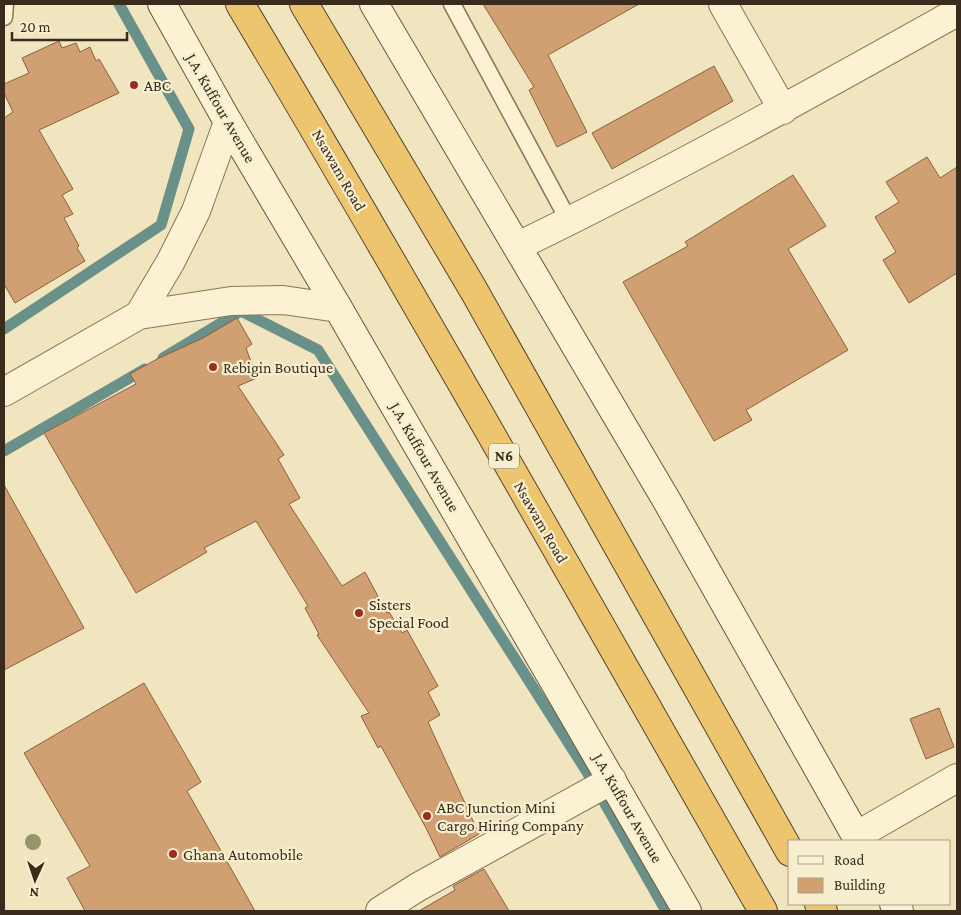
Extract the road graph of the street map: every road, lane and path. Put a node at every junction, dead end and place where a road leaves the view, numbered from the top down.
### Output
1 (5, 4) edge
2 (162, 4) edge
3 (240, 4) edge
4 (304, 4) edge
5 (374, 4) edge
6 (452, 4) edge
7 (723, 4) edge
8 (957, 12) edge
9 (4, 17) edge
10 (783, 110) junction
11 (228, 122) junction
12 (569, 221) junction
13 (518, 246) junction
14 (338, 308) junction
15 (139, 315) junction
16 (4, 392) edge
17 (957, 778) edge
18 (612, 780) junction
19 (858, 838) edge
20 (788, 848) edge
21 (380, 911) edge
22 (687, 911) edge
23 (764, 911) edge

1 - 9 lane
2 - 11 main road, J.A. Kuffour Avenue
3 - 23 highway, Nsawam Road / N6
4 - 20 highway
5 - 13 main road
6 - 12 lane
7 - 10 main road
8 - 10 main road
10 - 12 main road
11 - 14 main road, J.A. Kuffour Avenue
11 - 15 main road
12 - 13 main road
13 - 19 main road
14 - 15 main road
14 - 18 main road, J.A. Kuffour Avenue
15 - 16 main road
17 - 19 main road
18 - 21 main road
18 - 22 main road, J.A. Kuffour Avenue

